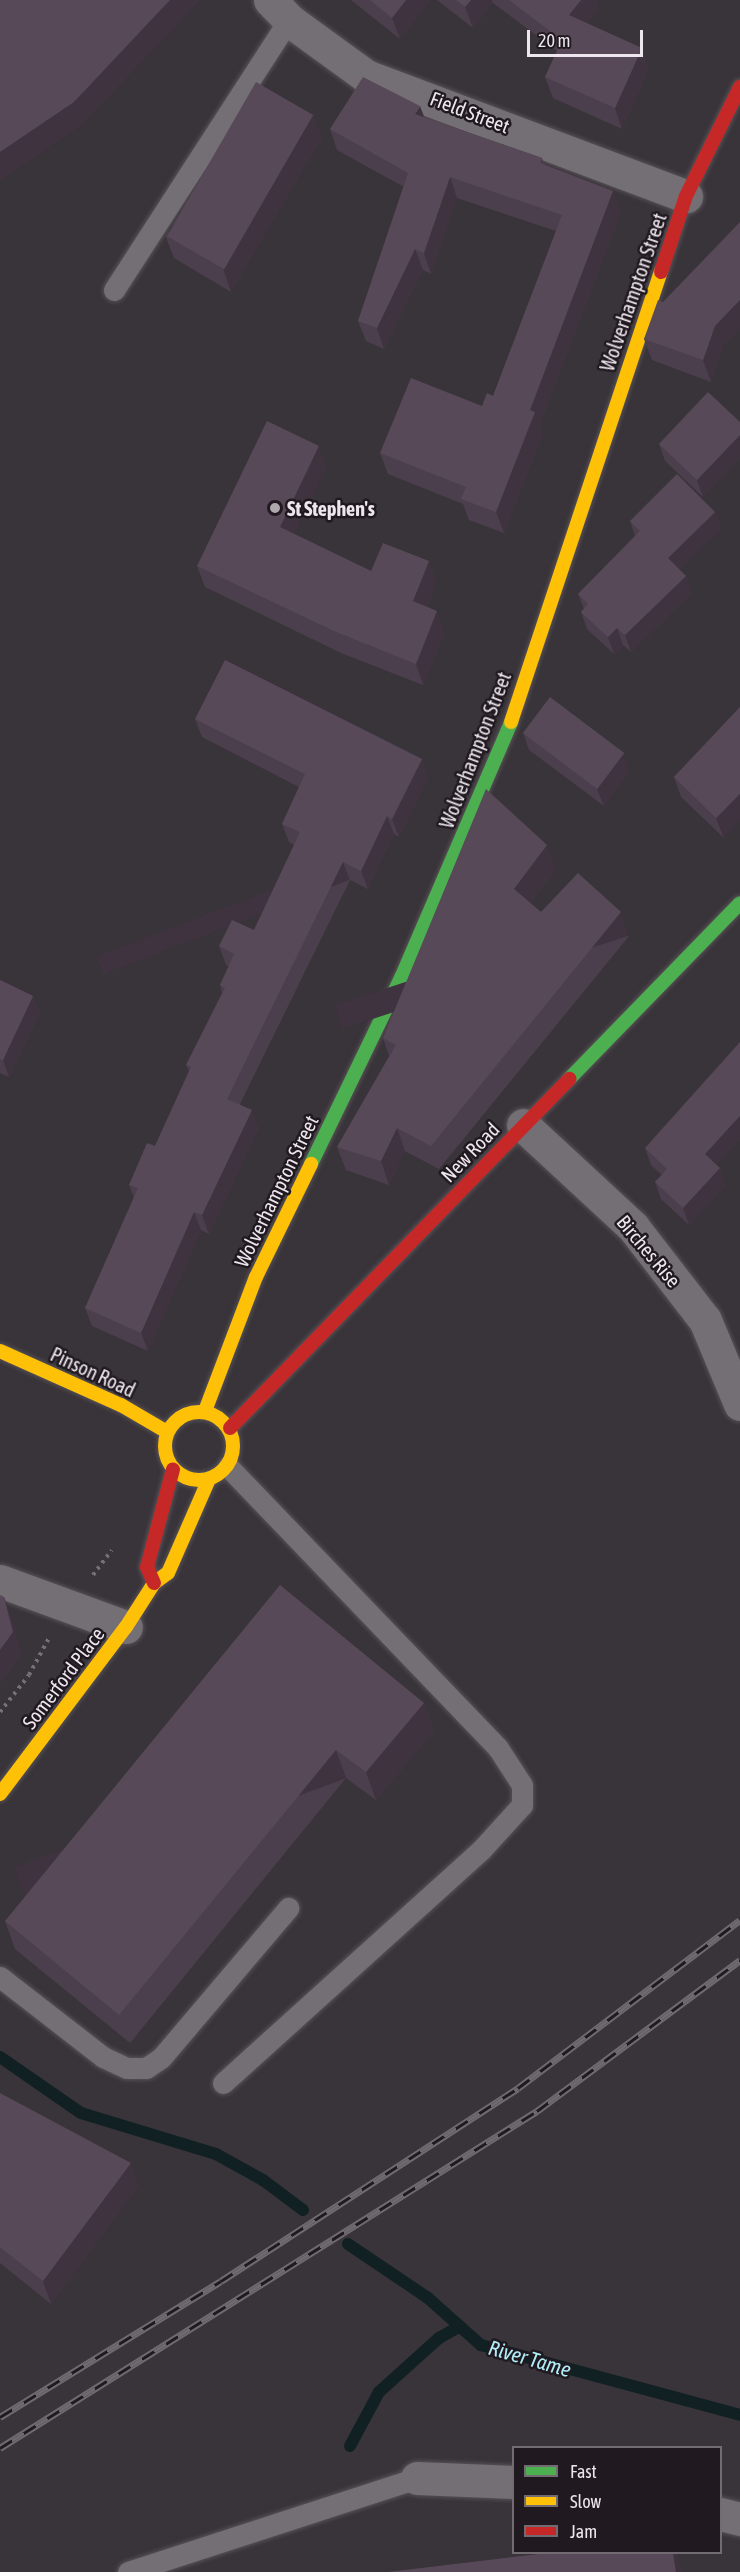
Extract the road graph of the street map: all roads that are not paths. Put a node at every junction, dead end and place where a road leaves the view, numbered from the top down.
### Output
1 (288, 7) edge
2 (740, 87) edge
3 (686, 196) junction
4 (114, 290) dead end
5 (740, 903) edge
6 (523, 1125) junction
7 (0, 1351) edge
8 (740, 1404) edge
9 (205, 1411) junction
10 (230, 1428) junction
11 (167, 1432) junction
12 (228, 1466) junction
13 (173, 1469) junction
14 (209, 1479) junction
15 (0, 1581) edge
16 (154, 1583) junction
17 (126, 1627) junction
18 (0, 1794) edge
19 (288, 1908) dead end
20 (0, 1977) edge
21 (223, 2084) dead end
22 (417, 2478) joint
23 (512, 2482) edge
24 (722, 2514) edge
25 (740, 2519) edge
26 (128, 2572) edge

1 - 3 street, Field Street
1 - 4 lane
2 - 3 main road, Wolverhampton Street
3 - 9 main road, Wolverhampton Street
5 - 6 main road, New Road
6 - 8 street, Birches Rise
6 - 10 main road, New Road
7 - 11 main road, Pinson Road
9 - 10 main road
9 - 11 main road
10 - 12 main road
11 - 13 main road
12 - 14 main road
12 - 21 lane
13 - 14 main road
13 - 16 main road
14 - 16 main road, Somerford Place
15 - 17 street
16 - 17 main road, Somerford Place
17 - 18 main road, Somerford Place
19 - 20 lane
22 - 23 street
22 - 26 lane
24 - 25 street

